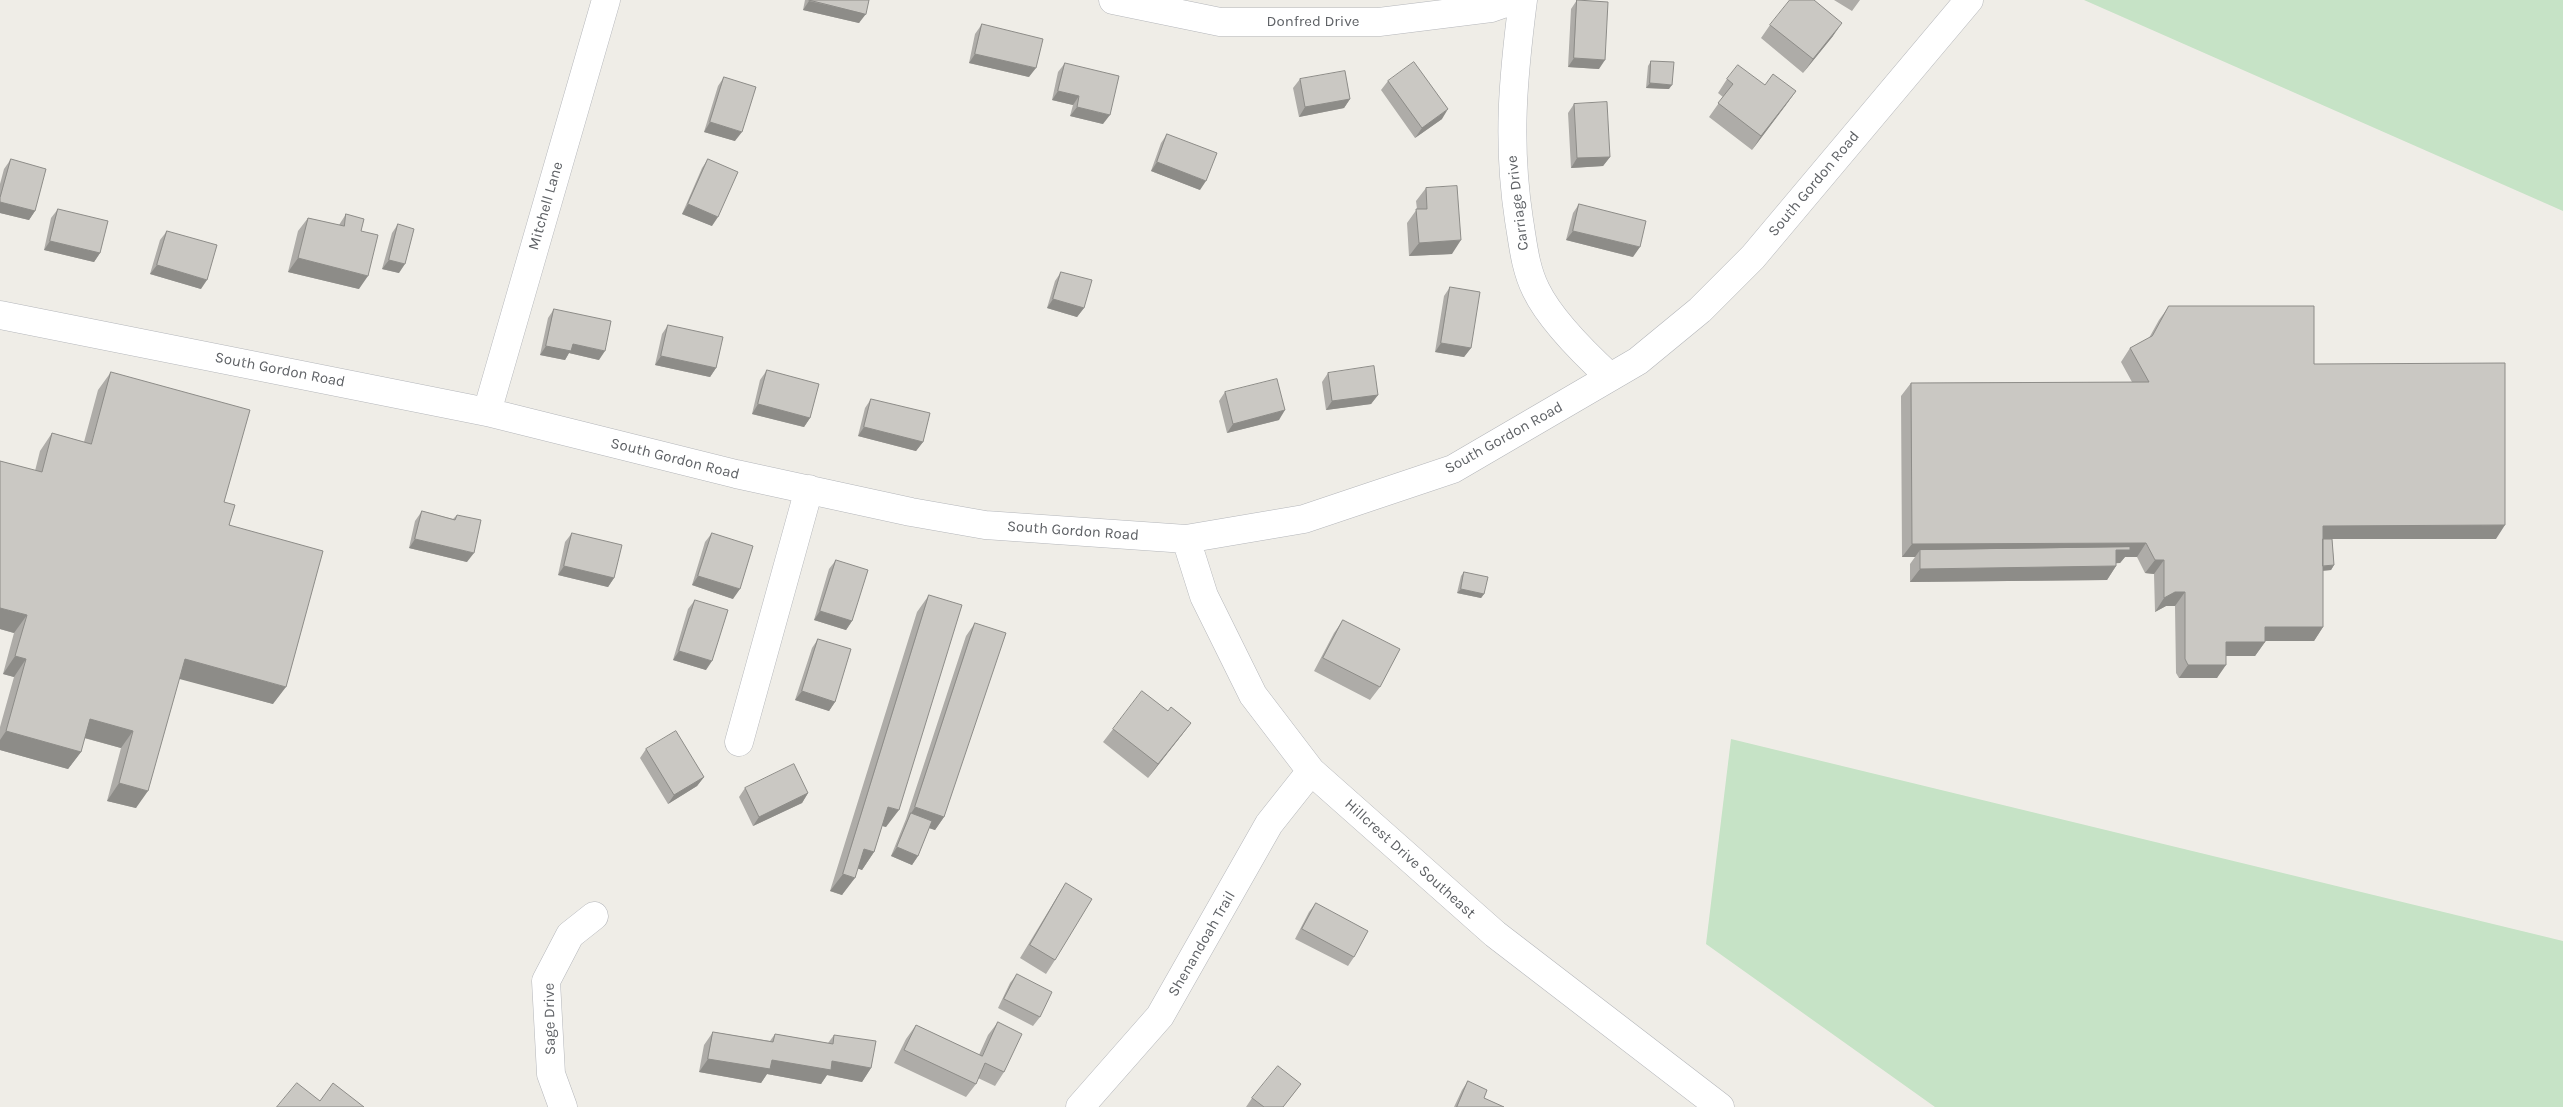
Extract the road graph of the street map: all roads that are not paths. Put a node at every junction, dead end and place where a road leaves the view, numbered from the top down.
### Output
1 (606, 0) edge
2 (1113, 0) edge
3 (1514, 0) edge
4 (1523, 0) edge
5 (1969, 0) edge
6 (0, 315) edge
7 (1610, 377) junction
8 (487, 412) junction
9 (809, 489) junction
10 (1186, 539) junction
11 (739, 742) dead end
12 (1311, 771) junction
13 (594, 916) dead end
14 (564, 1107) edge
15 (1080, 1107) edge
16 (1720, 1107) edge

1 - 8 street, Mitchell Lane
2 - 3 street, Donfred Drive
4 - 7 street, Carriage Drive
5 - 7 street, South Gordon Road
6 - 8 street, South Gordon Road
7 - 10 street, South Gordon Road
8 - 9 street, South Gordon Road
9 - 10 street, South Gordon Road
9 - 11 street
10 - 12 street, Hillcrest Drive Southeast
12 - 15 street, Shenandoah Trail
12 - 16 street, Hillcrest Drive Southeast
13 - 14 street, Sage Drive

